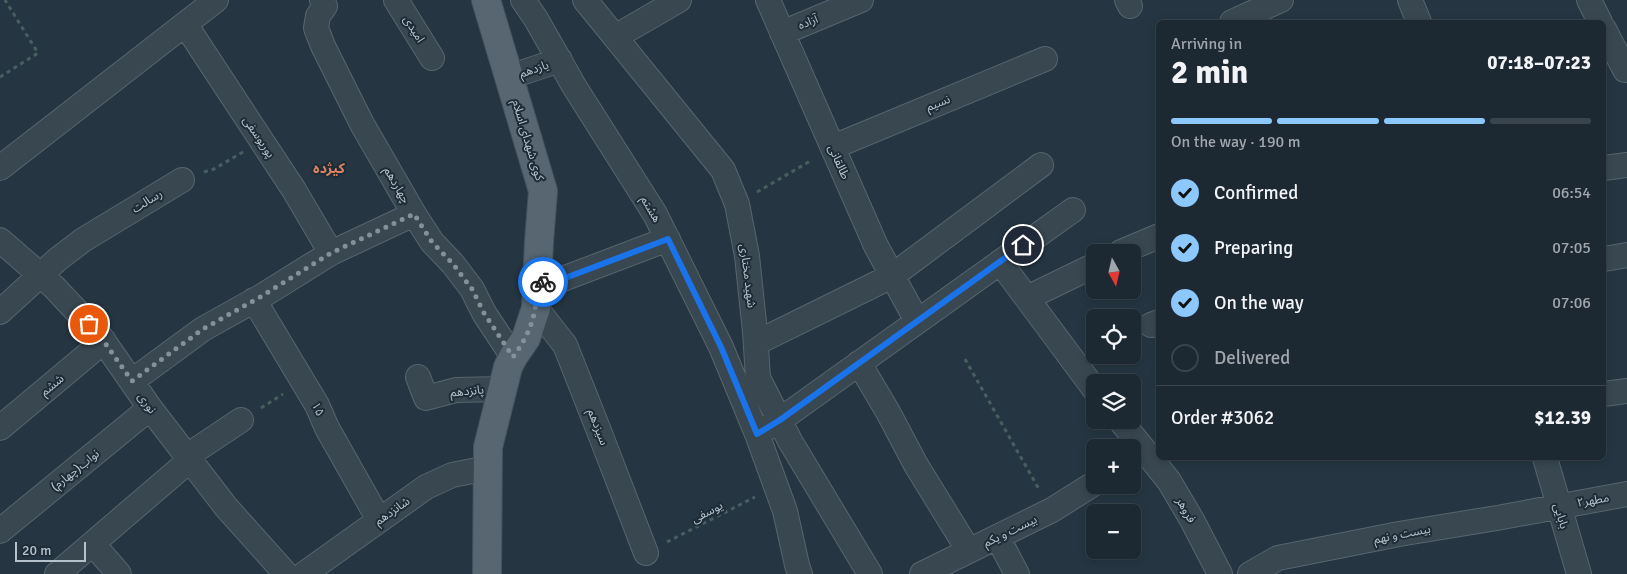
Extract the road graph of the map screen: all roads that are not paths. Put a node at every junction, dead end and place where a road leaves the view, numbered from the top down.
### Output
1 (216, 0) edge
2 (322, 0) edge
3 (396, 0) edge
4 (486, 0) edge
5 (523, 0) edge
6 (585, 0) edge
7 (679, 0) edge
8 (768, 0) edge
9 (861, 0) edge
10 (1281, 0) edge
11 (1410, 0) edge
12 (1589, 0) edge
13 (1236, 20) edge
14 (1418, 20) edge
15 (1599, 20) edge
16 (185, 24) junction
17 (782, 33) junction
18 (1606, 35) edge
19 (615, 37) junction
20 (432, 58) dead end
21 (1045, 59) dead end
22 (560, 60) junction
23 (1619, 72) edge
24 (509, 77) junction
25 (832, 147) junction
26 (1041, 165) dead end
27 (1627, 165) edge
28 (0, 168) edge
29 (1606, 168) edge
30 (182, 180) road end
31 (1073, 210) dead end
32 (414, 214) junction
33 (1156, 237) edge
34 (668, 239) junction
35 (0, 240) edge
36 (1140, 244) edge
37 (331, 253) junction
38 (1627, 254) edge
39 (1606, 259) edge
40 (1000, 262) junction
41 (1086, 269) edge
42 (41, 276) junction
43 (892, 276) junction
44 (537, 295) junction
45 (1027, 298) junction
46 (254, 300) junction
47 (0, 312) edge
48 (917, 321) junction
49 (104, 341) junction
50 (756, 343) junction
51 (513, 357) junction
52 (859, 363) junction
53 (418, 377) dead end
54 (1086, 378) edge
55 (132, 381) junction
56 (502, 389) junction
57 (1627, 391) edge
58 (1606, 394) edge
59 (150, 408) junction
60 (241, 420) road end
61 (780, 420) junction
62 (0, 428) edge
63 (1127, 429) edge
64 (757, 434) junction
65 (1145, 452) edge
66 (189, 458) junction
67 (1546, 460) edge
68 (488, 468) junction
69 (1086, 489) edge
70 (1627, 494) edge
71 (1558, 506) junction
72 (379, 520) junction
73 (0, 531) edge
74 (998, 538) junction
75 (93, 544) junction
76 (969, 551) junction
77 (646, 553) road end
78 (1213, 572) edge
79 (57, 574) edge
80 (119, 574) edge
81 (286, 574) edge
82 (304, 574) edge
83 (487, 574) edge
84 (800, 574) edge
85 (870, 574) edge
86 (922, 574) edge
87 (1017, 574) edge
88 (1250, 574) edge
89 (1579, 574) edge

1 - 16 street
2 - 32 street, چهاردهم
3 - 20 street, امیدی
4 - 24 main road, کوی شهدای اسلام
5 - 22 street, هشتم
6 - 19 street, شهید مختاری
7 - 19 street
8 - 17 street, طالقانی
9 - 17 street, آزاده
10 - 13 street
11 - 14 street
12 - 15 street
16 - 28 street
16 - 37 street, پوریوسفی
17 - 25 street, طالقانی
18 - 23 street
19 - 50 street, شهید مختاری
21 - 25 street, نسیم
22 - 24 street, یازدهم
22 - 34 street, هشتم
24 - 44 main road, کوی شهدای اسلام
25 - 43 street, طالقانی
26 - 43 street
27 - 29 street
30 - 42 street, رسالت
31 - 40 street
32 - 37 street
32 - 51 street, چهاردهم
33 - 36 street
34 - 44 street
34 - 64 street, هشتم
35 - 42 street, نوری
37 - 46 street
38 - 39 street
40 - 45 street
40 - 48 street
41 - 45 street
42 - 47 street, رسالت
42 - 49 street, نوری
43 - 48 street, طالقانی
43 - 50 street
44 - 51 main road, کوی شهدای اسلام
44 - 77 street, سیزدهم
45 - 54 street
46 - 55 street
46 - 72 street, ۱۵
48 - 52 street
49 - 55 street, نوری
49 - 62 street, ششم
50 - 61 street, شهید مختاری
51 - 56 main road, کوی شهدای اسلام
52 - 61 street
52 - 76 street
53 - 56 street, پانزدهم
55 - 59 street, نوری
56 - 68 main road, کوی شهدای اسلام
57 - 58 street
59 - 66 street, نوری
59 - 73 street, نواب(چهارم)
60 - 66 street
61 - 64 street
61 - 85 street, شهید مختاری
63 - 65 street, فروهر
64 - 84 street, هشتم
65 - 78 street, فروهر
66 - 75 street
66 - 81 street, نوری
67 - 71 street, بابایی
68 - 72 street, شانزدهم
68 - 83 main road, کوی شهدای اسلام
69 - 74 street, بیست و یکم
70 - 71 street, مطهر۲
71 - 88 street, بیست و نهم
71 - 89 street, بابایی
72 - 82 street, شانزدهم
74 - 76 street, بیست و یکم
74 - 87 street
75 - 79 street
75 - 80 street
76 - 86 street, بیست و یکم

